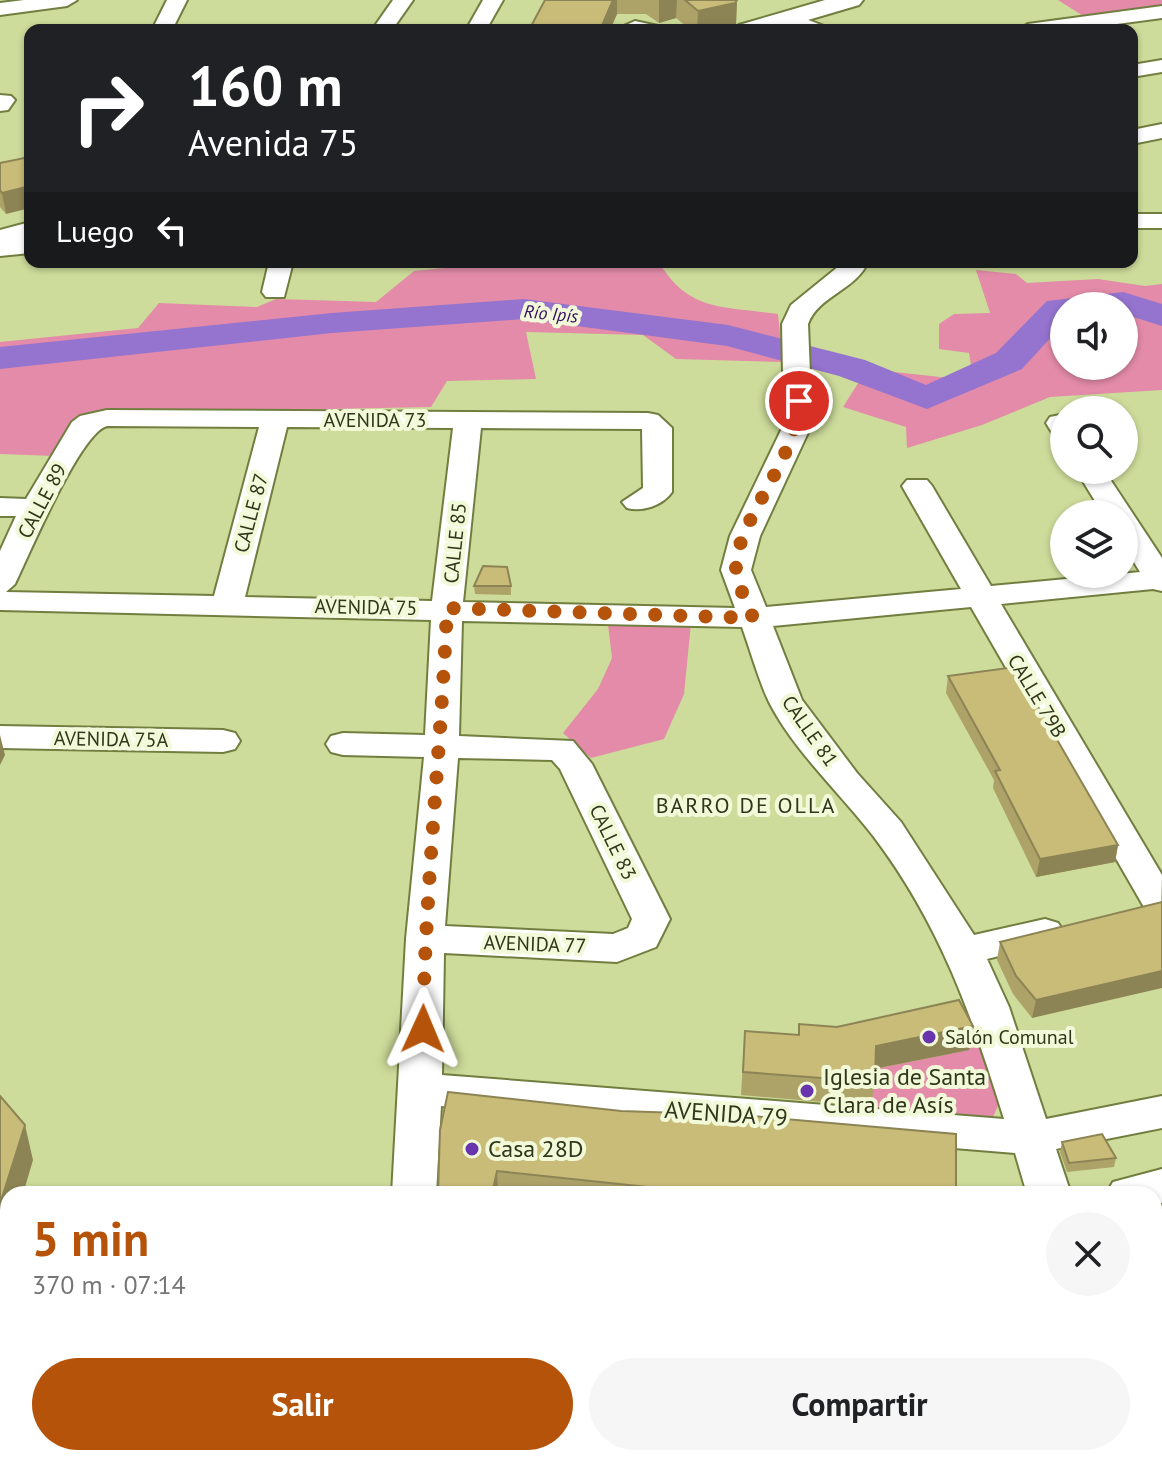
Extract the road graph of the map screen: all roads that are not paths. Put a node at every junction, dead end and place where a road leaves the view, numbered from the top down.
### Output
1 (67, 0) edge
2 (177, 0) edge
3 (403, 0) edge
4 (493, 0) edge
5 (851, 0) edge
6 (41, 2) edge
7 (0, 9) edge
8 (1162, 12) edge
9 (790, 19) junction
10 (165, 24) edge
11 (386, 24) edge
12 (479, 24) edge
13 (771, 24) edge
14 (802, 24) edge
15 (1073, 24) edge
16 (1162, 66) edge
17 (1138, 70) edge
18 (1162, 131) edge
19 (1138, 136) edge
20 (1138, 221) edge
21 (1162, 221) edge
22 (24, 233) edge
23 (0, 239) edge
24 (24, 247) edge
25 (0, 249) edge
26 (280, 268) edge
27 (853, 268) edge
28 (275, 292) dead end
29 (275, 420) junction
30 (468, 420) junction
31 (90, 422) joint
32 (917, 486) dead end
33 (637, 502) dead end
34 (0, 507) edge
35 (35, 508) junction
36 (1138, 545) edge
37 (1161, 580) edge
38 (0, 584) edge
39 (979, 597) junction
40 (0, 601) edge
41 (227, 605) junction
42 (447, 608) junction
43 (753, 618) junction
44 (0, 737) edge
45 (223, 741) dead end
46 (343, 744) dead end
47 (442, 745) junction
48 (1151, 907) edge
49 (1085, 922) edge
50 (643, 937) joint
51 (425, 939) junction
52 (964, 951) junction
53 (421, 1089) junction
54 (1162, 1112) edge
55 (1031, 1138) junction
56 (415, 1186) edge
57 (1046, 1186) edge

1 - 6 street
2 - 10 street
3 - 11 street
4 - 12 street
5 - 9 main road
6 - 7 street
8 - 15 street
9 - 13 main road
9 - 14 street
16 - 17 street
18 - 19 street
20 - 21 street
22 - 23 main road
24 - 25 street
26 - 28 street
27 - 43 street, CALLE 81
29 - 30 street, AVENIDA 73
29 - 31 street, AVENIDA 73
29 - 41 street, CALLE 87
30 - 33 street, AVENIDA 73
30 - 42 street, CALLE 85
31 - 35 street, CALLE 89
32 - 39 street, CALLE 79B
34 - 35 street
35 - 38 street, CALLE 89
36 - 37 street
37 - 39 street, AVENIDA 75
39 - 43 street, AVENIDA 75
39 - 48 street, CALLE 79B
40 - 41 street, AVENIDA 75
41 - 42 street, AVENIDA 75
42 - 43 street, AVENIDA 75
42 - 47 street, CALLE 85
43 - 52 street, CALLE 81
44 - 45 street, AVENIDA 75A
46 - 47 street
47 - 50 street, CALLE 83
47 - 51 street, CALLE 85
49 - 52 street
50 - 51 street, AVENIDA 77
51 - 53 street, CALLE 85
52 - 55 street, CALLE 81
53 - 55 street, AVENIDA 79
53 - 56 street, CALLE 85
54 - 55 street, AVENIDA 79
55 - 57 street, CALLE 81

